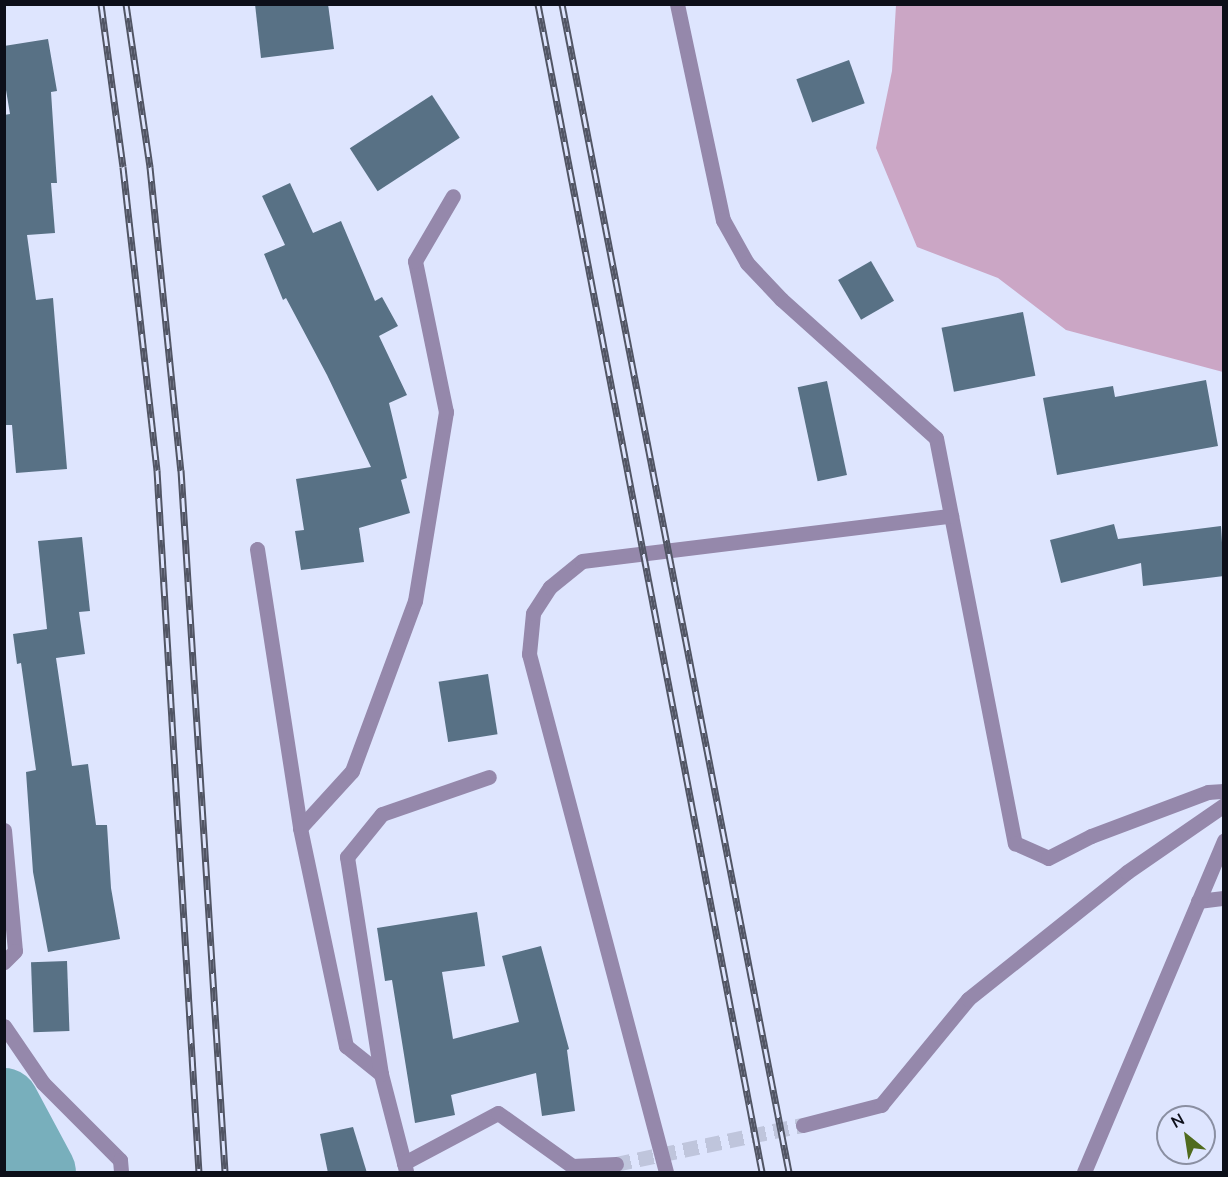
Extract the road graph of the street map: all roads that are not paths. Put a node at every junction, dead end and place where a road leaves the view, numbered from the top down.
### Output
1 (677, 4) edge
2 (453, 196) dead end
3 (951, 516) junction
4 (256, 549) dead end
5 (489, 777) dead end
6 (1224, 792) edge
7 (1224, 805) edge
8 (300, 828) junction
9 (4, 830) edge
10 (1224, 840) edge
11 (1224, 898) edge
12 (1198, 900) junction
13 (4, 962) edge
14 (4, 1026) edge
15 (381, 1074) junction
16 (803, 1125) tunnel mouth
17 (616, 1164) tunnel mouth
18 (405, 1168) edge
19 (121, 1173) edge
20 (666, 1173) edge
21 (1084, 1173) edge

1 - 3 street
2 - 8 street
3 - 6 street
3 - 20 street
4 - 8 street
5 - 15 street
7 - 16 street
8 - 15 street
9 - 13 street
10 - 12 street
11 - 12 street
12 - 21 street
14 - 19 street
15 - 18 street
17 - 18 street

